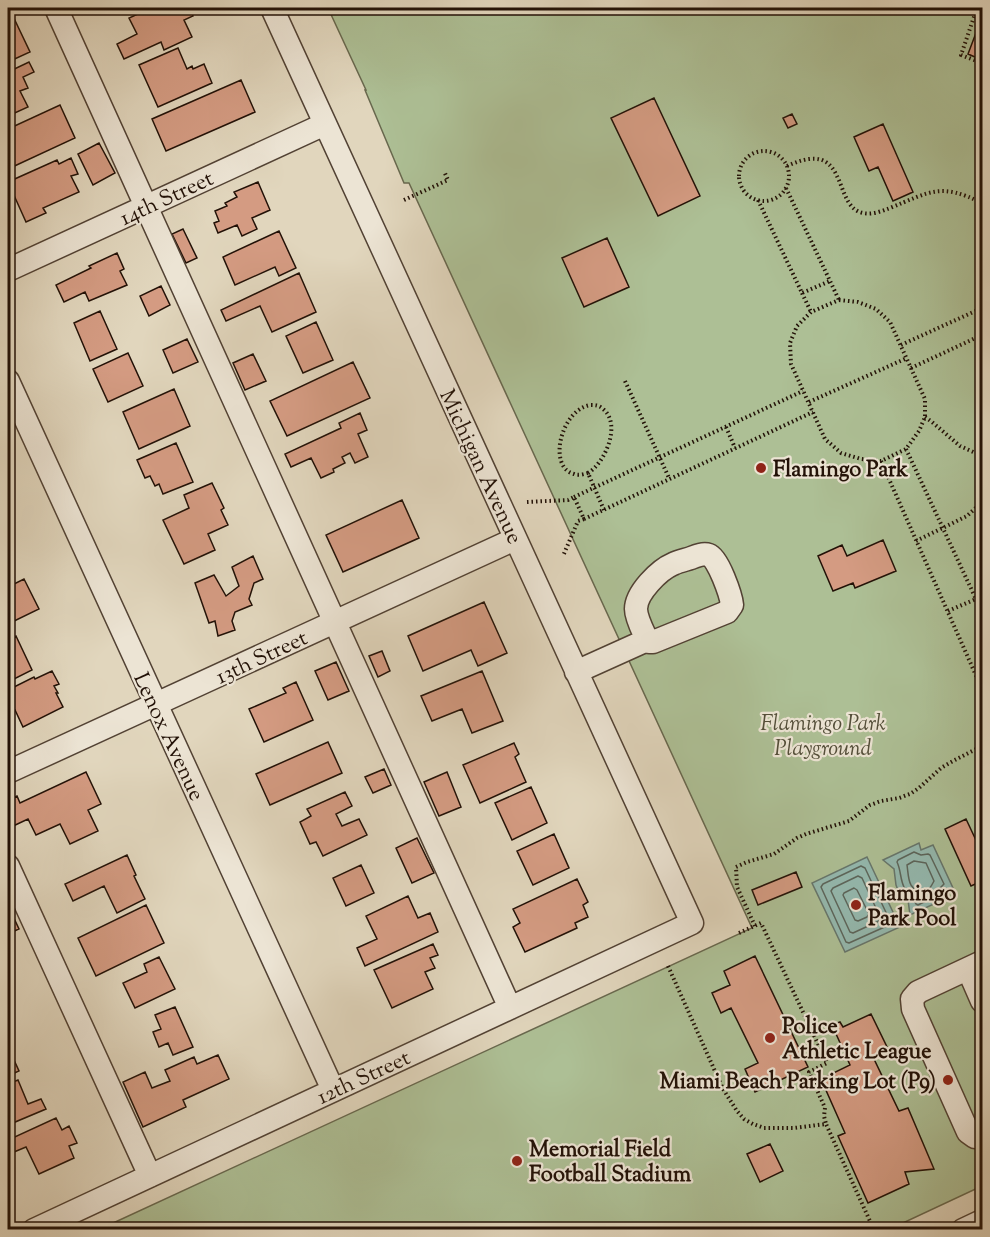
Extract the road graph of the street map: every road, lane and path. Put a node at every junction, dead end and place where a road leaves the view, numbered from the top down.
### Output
1 (56, 8) edge
2 (272, 8) edge
3 (978, 8) edge
4 (982, 63) edge
5 (325, 124) junction
6 (787, 166) junction
7 (444, 171) dead end
8 (786, 188) junction
9 (404, 200) dead end
10 (758, 200) junction
11 (982, 202) edge
12 (146, 206) junction
13 (8, 270) edge
14 (830, 281) junction
15 (802, 293) junction
16 (839, 300) junction
17 (982, 308) edge
18 (811, 312) junction
19 (982, 335) edge
20 (901, 345) junction
21 (907, 358) junction
22 (911, 368) junction
23 (8, 381) edge
24 (625, 381) dead end
25 (803, 391) junction
26 (809, 402) junction
27 (813, 412) junction
28 (925, 417) junction
29 (726, 427) junction
30 (735, 448) junction
31 (906, 449) junction
32 (982, 456) edge
33 (660, 458) junction
34 (881, 461) junction
35 (588, 474) junction
36 (669, 478) junction
37 (594, 488) junction
38 (574, 497) junction
39 (527, 502) dead end
40 (982, 502) edge
41 (604, 510) junction
42 (584, 519) junction
43 (944, 528) junction
44 (515, 539) junction
45 (916, 541) junction
46 (563, 556) dead end
47 (976, 599) junction
48 (948, 611) junction
49 (982, 612) edge
50 (335, 622) junction
51 (646, 640) junction
52 (576, 672) junction
53 (982, 689) edge
54 (156, 704) junction
55 (982, 746) edge
56 (8, 772) edge
57 (8, 866) edge
58 (692, 924) joint
59 (755, 926) junction
60 (739, 933) dead end
61 (668, 966) dead end
62 (975, 966) edge
63 (982, 1000) edge
64 (510, 1008) junction
65 (333, 1090) junction
66 (826, 1124) junction
67 (982, 1136) edge
68 (150, 1176) junction
69 (982, 1221) edge
70 (34, 1230) edge
71 (874, 1230) edge
72 (963, 1230) edge

1 - 12 street
2 - 5 street, Michigan Avenue
3 - 4 path
5 - 12 street, 14th Street
5 - 44 street, Michigan Avenue
6 - 8 path
6 - 10 path
6 - 11 path
7 - 9 path
8 - 10 path
8 - 14 path
10 - 15 path
12 - 13 street, 14th Street
12 - 50 street
14 - 15 path
14 - 16 path
15 - 18 path
16 - 18 path
16 - 20 path
17 - 20 path
18 - 25 path
19 - 22 path
20 - 21 path
21 - 22 path
21 - 26 path
22 - 28 path
23 - 54 street, Lenox Avenue
24 - 33 path
25 - 26 path
25 - 29 path
26 - 27 path
27 - 30 path
27 - 34 path
28 - 31 path
28 - 32 path
29 - 30 path
29 - 33 path
30 - 36 path
31 - 34 path
31 - 43 path
33 - 36 path
33 - 37 path
34 - 45 path
35 - 35 path
35 - 37 path
36 - 41 path
37 - 38 path
37 - 41 path
38 - 39 path
38 - 42 path
40 - 43 path
41 - 42 path
42 - 46 path
43 - 45 path
43 - 47 path
44 - 50 street, 13th Street
44 - 52 street, Michigan Avenue
45 - 48 path
47 - 48 path
47 - 49 path
48 - 53 path
50 - 54 street, 13th Street
50 - 64 street
51 - 51 street
51 - 52 street
52 - 58 street, Michigan Avenue
54 - 56 street, 13th Street
54 - 65 street, Lenox Avenue
55 - 59 path
57 - 68 street
58 - 64 street, 12th Street
59 - 60 path
59 - 66 path
61 - 66 path
62 - 63 street
62 - 67 street
64 - 65 street, 12th Street
65 - 68 street, 12th Street
66 - 71 path
68 - 70 street, 12th Street
69 - 72 street

